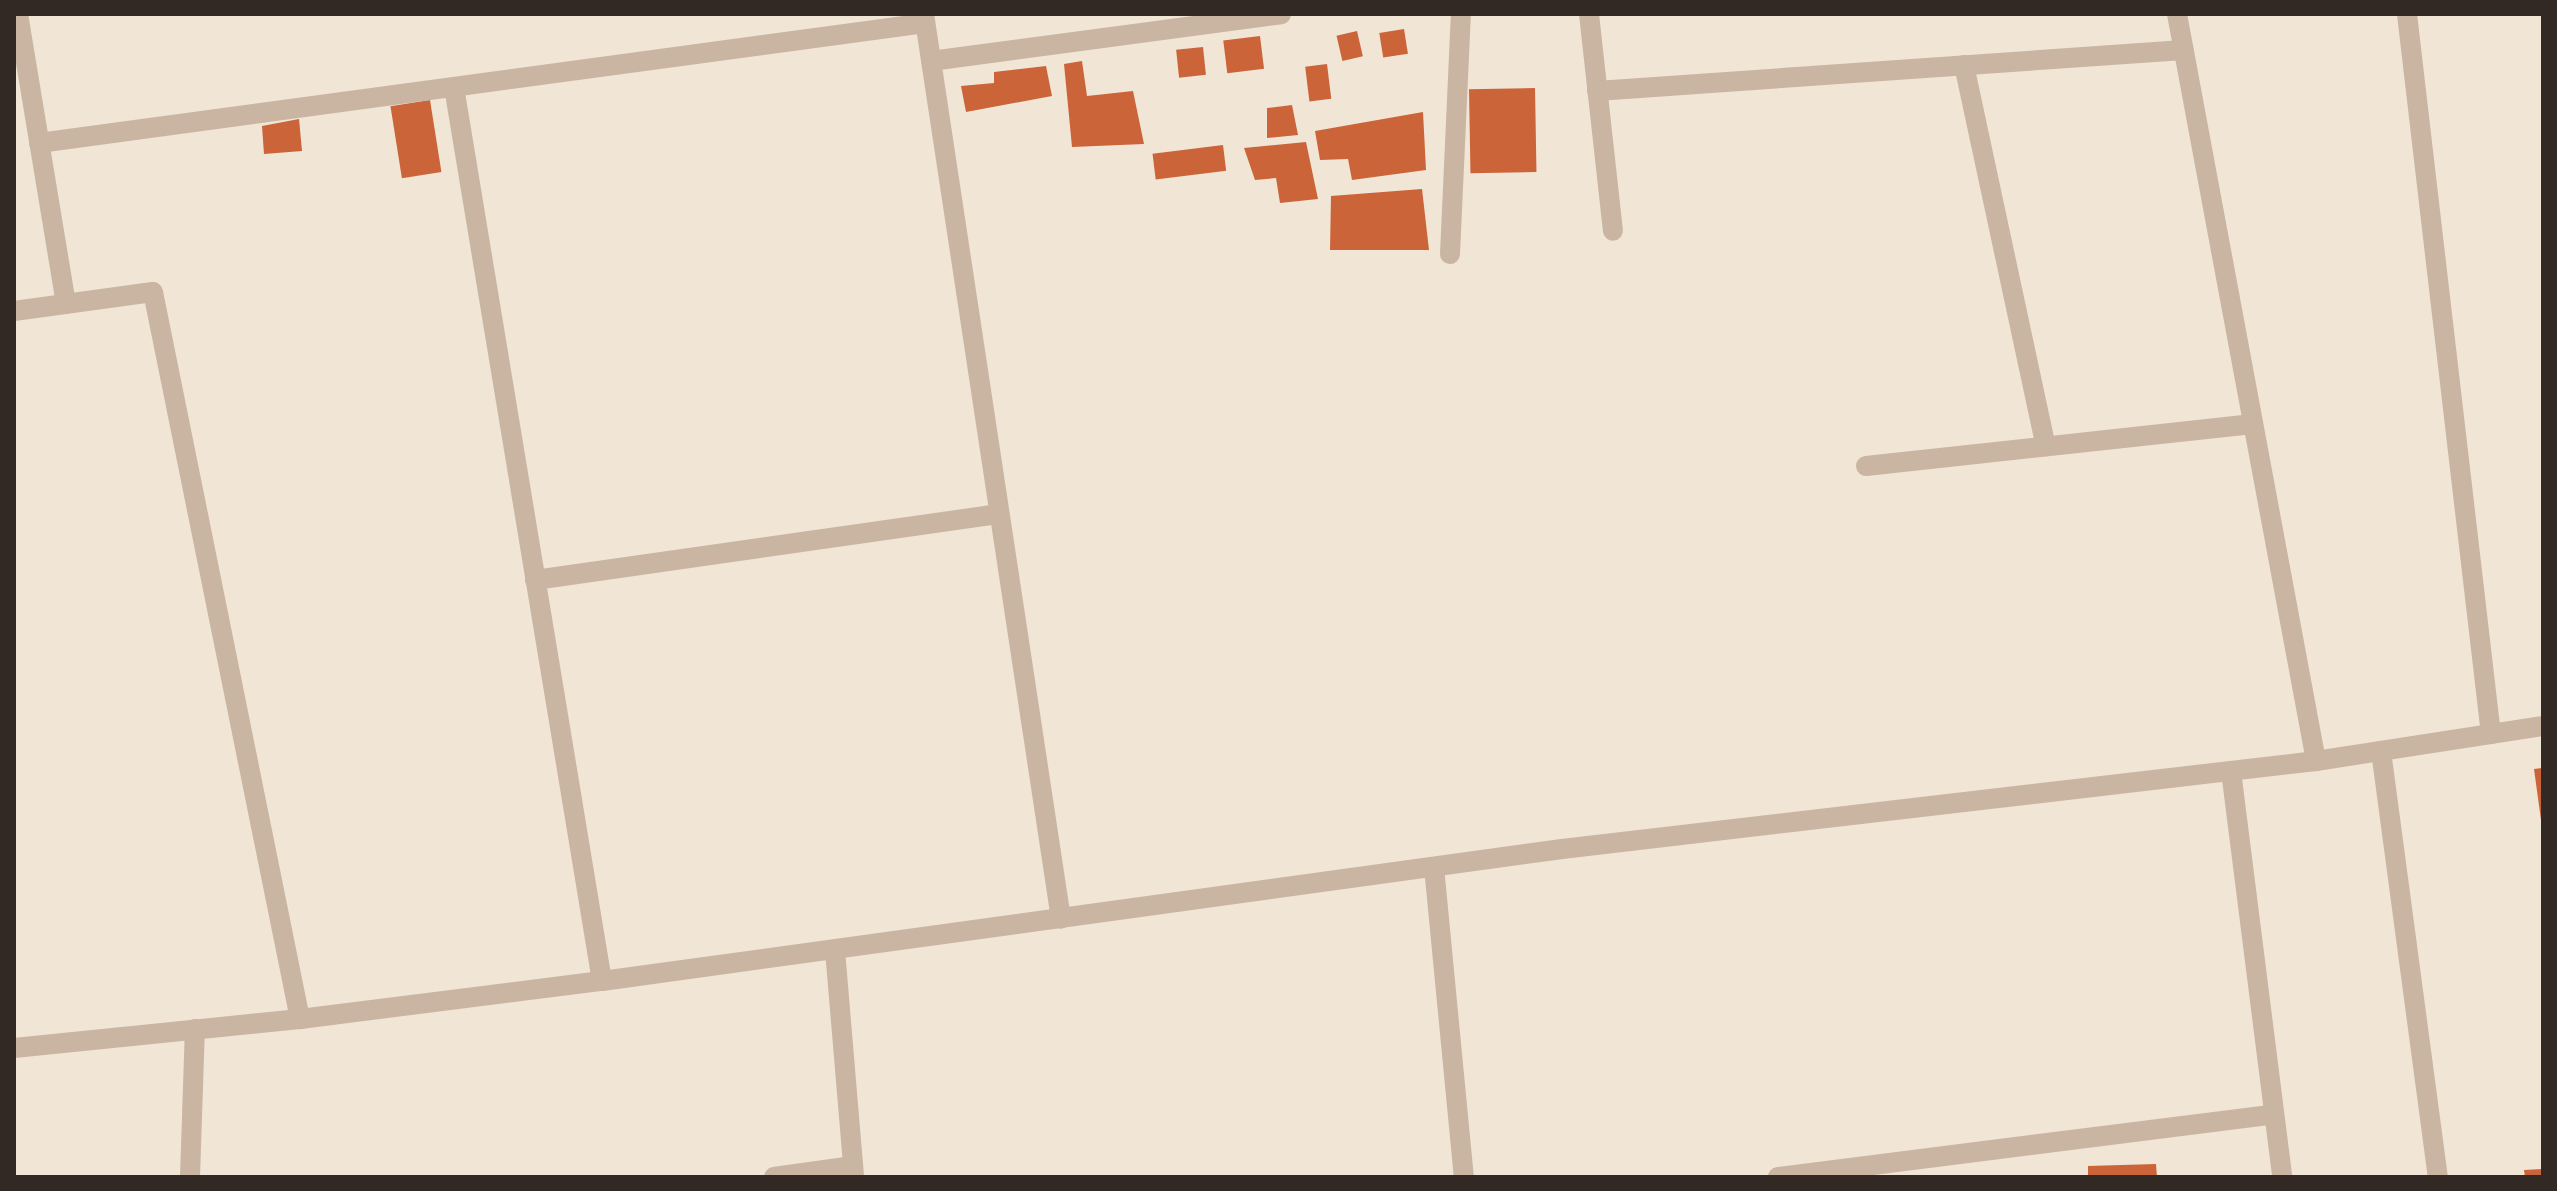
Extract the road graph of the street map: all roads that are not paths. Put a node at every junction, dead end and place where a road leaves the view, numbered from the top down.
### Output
1 (18, 14) edge
2 (1281, 14) edge
3 (1461, 14) edge
4 (1589, 14) edge
5 (2177, 14) edge
6 (2407, 14) edge
7 (1242, 16) edge
8 (925, 18) edge
9 (2184, 50) junction
10 (931, 61) junction
11 (1964, 65) junction
12 (454, 87) junction
13 (1597, 91) junction
14 (39, 143) junction
15 (1613, 231) dead end
16 (1450, 254) dead end
17 (66, 304) junction
18 (14, 311) edge
19 (2253, 424) junction
20 (2046, 446) junction
21 (1866, 466) dead end
22 (999, 514) junction
23 (535, 580) junction
24 (2543, 726) edge
25 (2491, 734) junction
26 (2381, 751) junction
27 (2316, 761) junction
28 (2231, 771) junction
29 (1434, 867) junction
30 (1061, 919) junction
31 (835, 950) junction
32 (602, 981) junction
33 (300, 1019) junction
34 (195, 1029) junction
35 (14, 1048) edge
36 (2274, 1114) junction
37 (853, 1171) edge
38 (1872, 1171) edge
39 (190, 1177) edge
40 (774, 1177) edge
41 (1464, 1177) edge
42 (1778, 1177) edge
43 (2282, 1177) edge
44 (2438, 1177) edge

1 - 14 street
2 - 7 street
3 - 16 street
4 - 13 street
5 - 9 street
6 - 25 street
7 - 10 street
8 - 10 street
8 - 12 street
9 - 11 street
9 - 19 street
10 - 22 street
11 - 13 street
11 - 20 street
12 - 14 street
12 - 23 street
13 - 15 street
14 - 17 street
17 - 18 street
17 - 33 street
19 - 20 street
19 - 27 street
20 - 21 street
22 - 23 street
22 - 30 street
23 - 32 street
24 - 25 street
25 - 26 street
26 - 27 street
26 - 44 street
27 - 28 street
28 - 29 street
28 - 36 street
29 - 30 street
29 - 41 street
30 - 31 street
31 - 32 street
31 - 37 street
32 - 33 street
33 - 34 street
34 - 35 street
34 - 39 street
36 - 38 street
36 - 43 street
37 - 40 street
38 - 42 street

